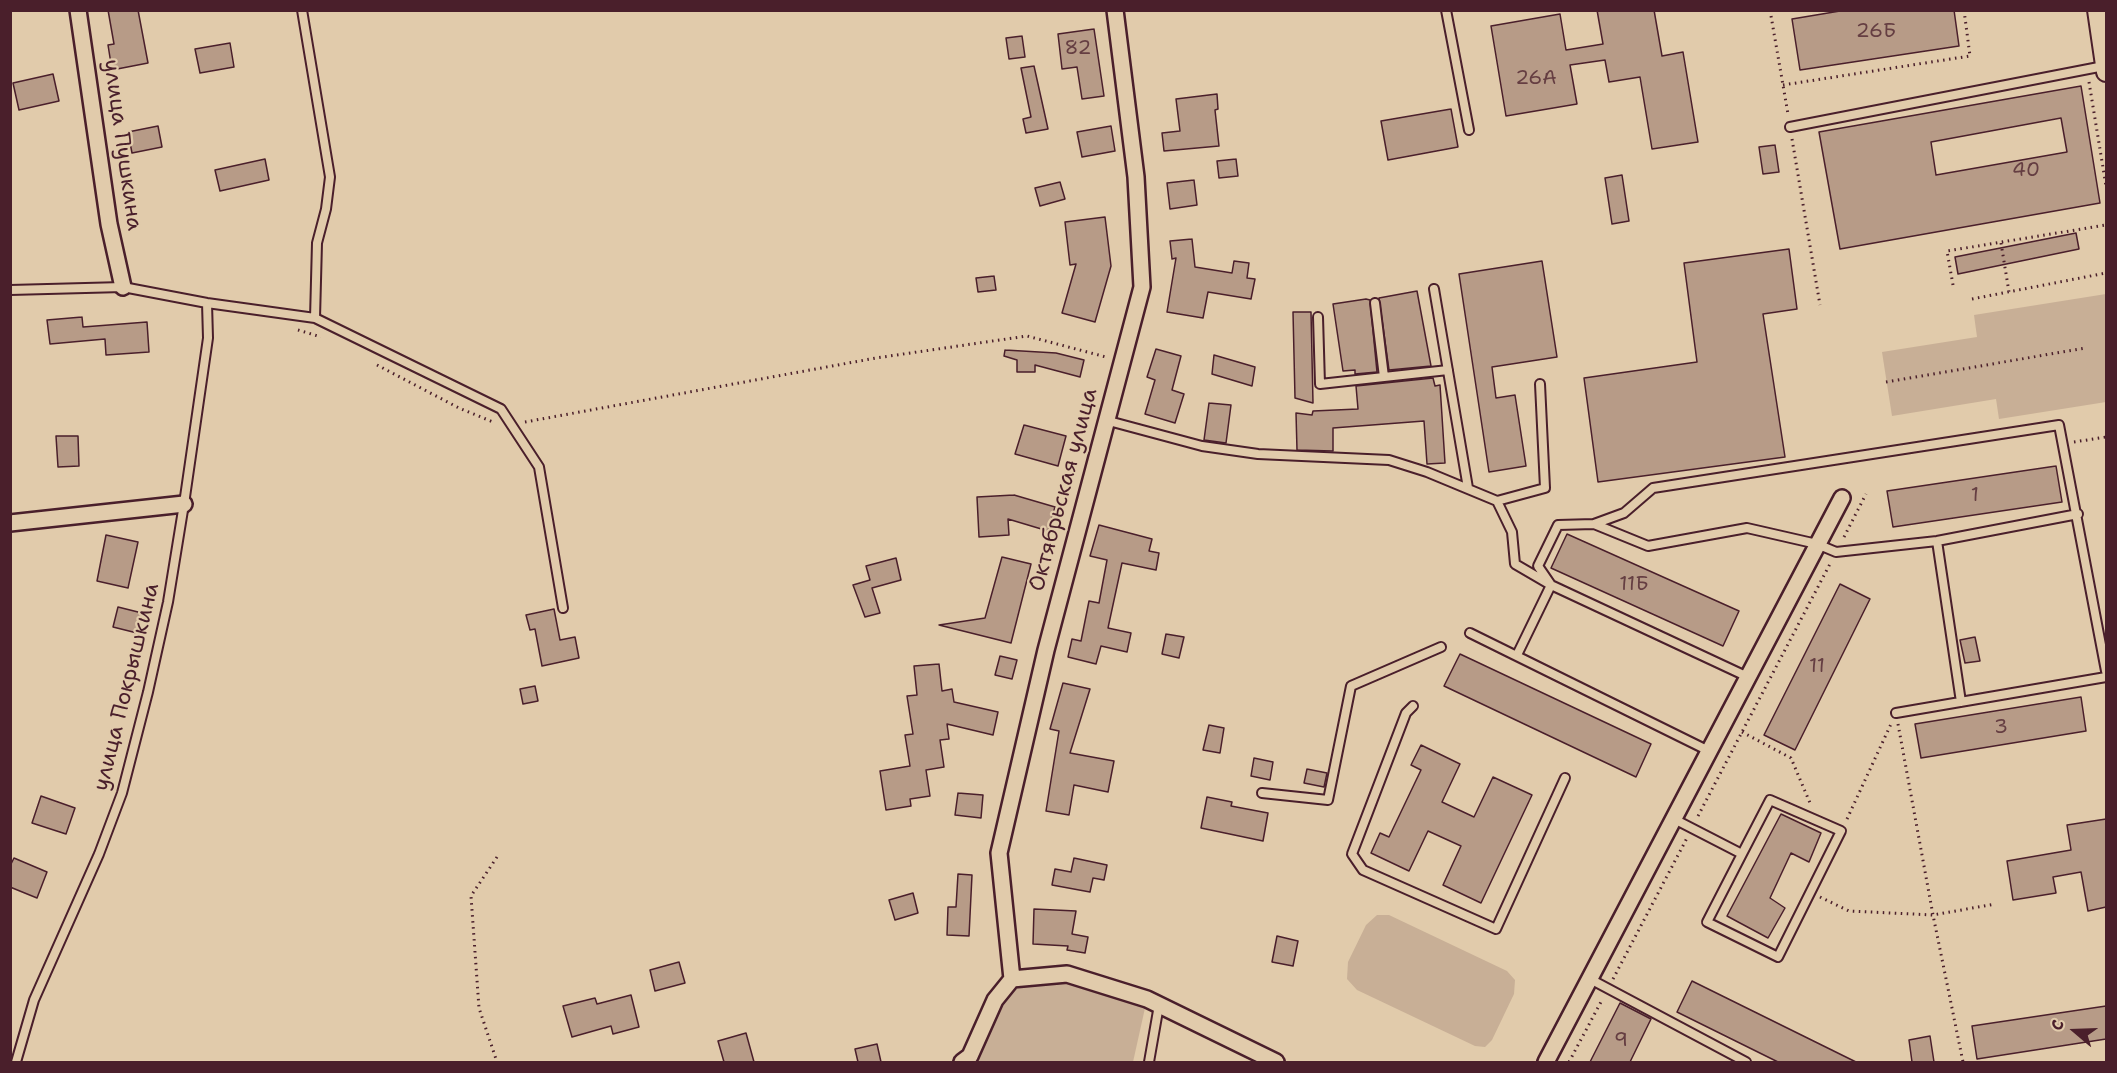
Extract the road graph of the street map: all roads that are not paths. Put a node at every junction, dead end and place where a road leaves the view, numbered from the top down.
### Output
1 (78, 10) edge
2 (303, 10) edge
3 (1115, 10) edge
4 (1446, 10) edge
5 (2097, 10) edge
6 (2106, 69) edge
7 (1790, 127) road end
8 (1468, 130) dead end
9 (123, 286) junction
10 (1434, 289) dead end
11 (10, 290) edge
12 (207, 303) junction
13 (1375, 303) dead end
14 (1318, 317) dead end
15 (315, 318) junction
16 (1448, 370) junction
17 (1384, 377) junction
18 (1540, 384) dead end
19 (1105, 420) junction
20 (1468, 488) junction
21 (1842, 498) dead end
22 (1497, 501) junction
23 (184, 504) junction
24 (2078, 514) junction
25 (10, 523) edge
26 (1594, 524) junction
27 (1937, 541) junction
28 (1817, 544) junction
29 (1551, 585) junction
30 (563, 608) dead end
31 (1470, 633) dead end
32 (1441, 646) dead end
33 (1517, 655) junction
34 (2106, 672) edge
35 (1748, 677) junction
36 (2106, 677) edge
37 (1962, 702) junction
38 (1413, 706) dead end
39 (1896, 713) road end
40 (1709, 751) junction
41 (1565, 778) dead end
42 (1262, 793) dead end
43 (1674, 819) junction
44 (1742, 854) junction
45 (1012, 979) junction
46 (1590, 979) junction
47 (1159, 1005) junction
48 (16, 1062) edge
49 (962, 1062) edge
50 (1149, 1062) edge
51 (1276, 1062) edge
52 (1546, 1062) edge
53 (1746, 1062) edge

1 - 9 street, улица Пушкина
2 - 15 lane
3 - 19 street, Октябрьская улица
4 - 8 lane
5 - 6 street
6 - 7 lane
9 - 11 lane
9 - 12 lane
10 - 16 lane
12 - 15 lane
12 - 23 lane, улица Покрышкина
13 - 17 lane
14 - 17 lane
15 - 30 lane
16 - 17 lane
16 - 20 lane
18 - 22 lane
19 - 20 lane
19 - 45 street, Октябрьская улица
20 - 22 lane
21 - 28 street
22 - 29 lane
23 - 25 street
23 - 48 lane, улица Покрышкина
24 - 26 lane
24 - 27 lane
24 - 34 lane
26 - 28 lane
26 - 29 lane
27 - 28 lane
27 - 37 lane
28 - 35 street
29 - 33 lane
29 - 35 lane
31 - 33 lane
32 - 42 lane
33 - 40 lane
35 - 40 street
36 - 37 lane
37 - 39 lane
38 - 41 lane
40 - 43 street
43 - 44 lane
43 - 46 street
44 - 44 lane
45 - 47 street
45 - 49 street
46 - 52 street
46 - 53 lane
47 - 50 lane
47 - 51 street

